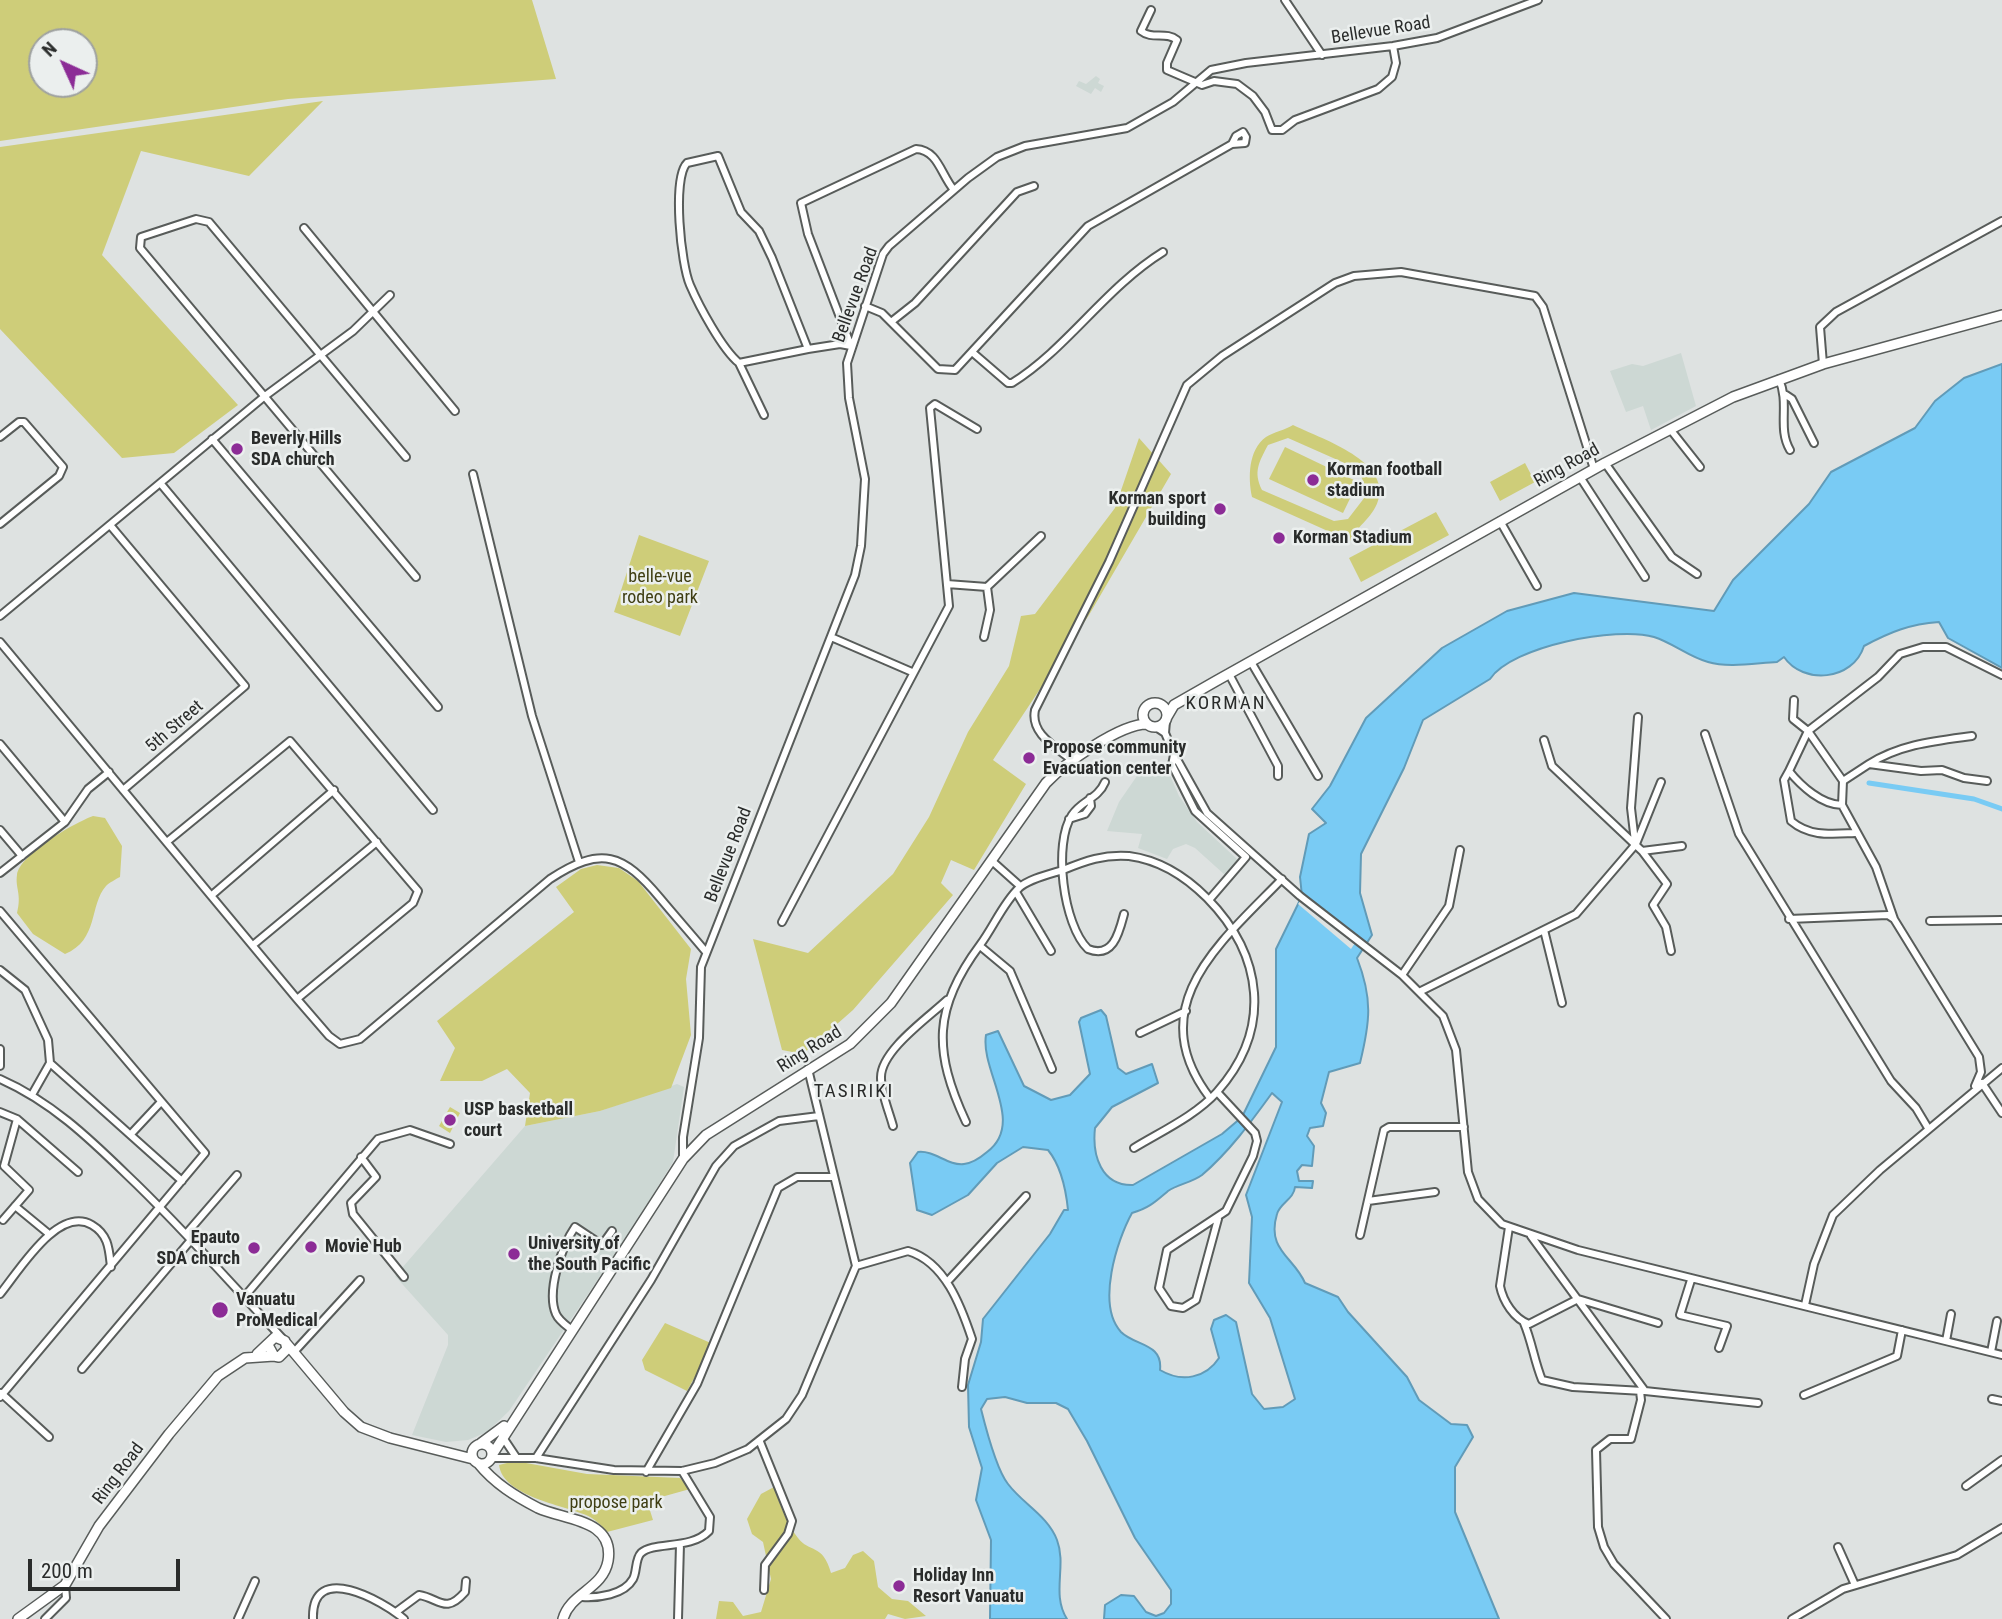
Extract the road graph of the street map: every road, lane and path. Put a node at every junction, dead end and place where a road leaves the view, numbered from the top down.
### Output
1 (1285, 0) edge
2 (1538, 0) edge
3 (1151, 10) dead end
4 (1393, 47) junction
5 (1322, 55) junction
6 (1195, 81) junction
7 (1232, 144) dead end
8 (1034, 186) dead end
9 (954, 190) junction
10 (2002, 221) edge
11 (304, 229) dead end
12 (1163, 252) dead end
13 (390, 295) dead end
14 (865, 306) junction
15 (372, 314) junction
16 (2002, 315) edge
17 (891, 322) junction
18 (851, 346) junction
19 (808, 349) junction
20 (972, 352) junction
21 (320, 356) junction
22 (739, 363) junction
23 (1823, 364) junction
24 (1779, 379) junction
25 (264, 396) junction
26 (1786, 396) junction
27 (455, 411) dead end
28 (764, 415) dead end
29 (977, 429) dead end
30 (1670, 429) junction
31 (0, 437) edge
32 (212, 439) junction
33 (1814, 443) dead end
34 (1790, 450) dead end
35 (406, 457) dead end
36 (1605, 463) junction
37 (1700, 467) dead end
38 (1594, 469) junction
39 (473, 474) dead end
40 (1580, 477) junction
41 (161, 484) junction
42 (1500, 521) junction
43 (0, 524) edge
44 (110, 525) junction
45 (1041, 536) dead end
46 (1697, 574) dead end
47 (416, 577) dead end
48 (1645, 577) dead end
49 (947, 584) junction
50 (1538, 586) dead end
51 (987, 587) junction
52 (0, 616) edge
53 (831, 637) junction
54 (984, 637) dead end
55 (0, 642) edge
56 (1251, 662) junction
57 (912, 672) junction
58 (1228, 674) junction
59 (2002, 675) edge
60 (1794, 700) dead end
61 (1161, 705) junction
62 (1174, 705) junction
63 (438, 707) dead end
64 (1143, 714) junction
65 (1638, 717) dead end
66 (1166, 719) junction
67 (1152, 725) junction
68 (1133, 726) junction
69 (1808, 731) junction
70 (1165, 733) junction
71 (1705, 734) dead end
72 (1972, 736) dead end
73 (1544, 740) dead end
74 (0, 744) edge
75 (1073, 761) junction
76 (1869, 764) junction
77 (1788, 771) junction
78 (108, 772) junction
79 (1278, 776) dead end
80 (1318, 776) dead end
81 (1843, 781) junction
82 (1987, 781) dead end
83 (1105, 782) dead end
84 (1661, 782) dead end
85 (123, 790) junction
86 (334, 790) junction
87 (1194, 800) junction
88 (1842, 805) junction
89 (433, 810) dead end
90 (1208, 814) junction
91 (1202, 819) junction
92 (65, 822) junction
93 (1219, 823) junction
94 (0, 830) edge
95 (1214, 830) junction
96 (1228, 832) junction
97 (1855, 833) junction
98 (1226, 840) junction
99 (168, 841) junction
100 (377, 842) junction
101 (1636, 844) junction
102 (1682, 846) dead end
103 (1244, 850) junction
104 (1460, 850) dead end
105 (1642, 850) junction
106 (22, 856) junction
107 (992, 861) junction
108 (579, 862) junction
109 (1064, 869) junction
110 (0, 873) edge
111 (1283, 879) junction
112 (1018, 889) junction
113 (212, 894) junction
114 (1209, 900) junction
115 (0, 911) edge
116 (1124, 914) dead end
117 (1788, 919) junction
118 (1894, 919) junction
119 (2002, 920) edge
120 (1930, 921) dead end
121 (782, 922) dead end
122 (1234, 929) junction
123 (1544, 930) junction
124 (253, 945) junction
125 (980, 946) junction
126 (1051, 951) dead end
127 (1671, 951) dead end
128 (706, 953) junction
129 (0, 970) edge
130 (1402, 975) junction
131 (1419, 992) junction
132 (297, 999) junction
133 (947, 1000) junction
134 (1562, 1003) dead end
135 (1186, 1012) junction
136 (1140, 1033) dead end
137 (0, 1049) edge
138 (50, 1063) junction
139 (0, 1066) edge
140 (2002, 1068) edge
141 (808, 1069) junction
142 (1052, 1069) dead end
143 (0, 1079) edge
144 (1982, 1083) junction
145 (1974, 1089) junction
146 (1217, 1092) junction
147 (33, 1093) junction
148 (1210, 1098) junction
149 (160, 1103) junction
150 (0, 1112) edge
151 (2002, 1113) edge
152 (819, 1116) junction
153 (17, 1119) junction
154 (966, 1122) dead end
155 (893, 1126) dead end
156 (1464, 1127) junction
157 (1928, 1128) junction
158 (131, 1135) junction
159 (450, 1144) dead end
160 (1134, 1149) dead end
161 (360, 1157) junction
162 (683, 1159) junction
163 (78, 1172) dead end
164 (237, 1175) dead end
165 (834, 1177) junction
166 (181, 1181) junction
167 (1434, 1192) dead end
168 (1026, 1196) dead end
169 (1368, 1200) junction
170 (15, 1206) junction
171 (162, 1208) junction
172 (1218, 1219) junction
173 (2, 1220) dead end
174 (1509, 1227) junction
175 (612, 1231) dead end
176 (49, 1234) junction
177 (186, 1234) junction
178 (1530, 1234) junction
179 (1360, 1235) dead end
180 (191, 1240) junction
181 (1547, 1240) junction
182 (1548, 1258) junction
183 (856, 1266) junction
184 (111, 1267) junction
185 (404, 1277) dead end
186 (360, 1280) dead end
187 (1691, 1280) junction
188 (947, 1282) junction
189 (0, 1293) edge
190 (244, 1296) junction
191 (1578, 1299) junction
192 (1805, 1305) junction
193 (1951, 1314) dead end
194 (266, 1321) junction
195 (1997, 1321) dead end
196 (1524, 1323) junction
197 (1658, 1323) dead end
198 (572, 1330) junction
199 (1902, 1330) junction
200 (285, 1341) junction
201 (1946, 1341) junction
202 (268, 1343) junction
203 (1719, 1348) dead end
204 (294, 1352) junction
205 (1991, 1352) junction
206 (254, 1355) junction
207 (2002, 1355) edge
208 (276, 1356) junction
209 (82, 1369) dead end
210 (310, 1371) junction
211 (962, 1387) dead end
212 (1642, 1391) junction
213 (1, 1394) edge
214 (1804, 1395) dead end
215 (1992, 1399) dead end
216 (2002, 1401) edge
217 (1759, 1403) dead end
218 (518, 1413) junction
219 (502, 1436) junction
220 (49, 1437) dead end
221 (760, 1442) junction
222 (478, 1444) junction
223 (436, 1451) junction
224 (492, 1455) junction
225 (516, 1457) junction
226 (536, 1458) junction
227 (2002, 1460) edge
228 (475, 1461) junction
229 (682, 1471) junction
230 (646, 1472) junction
231 (1966, 1486) dead end
232 (505, 1490) junction
233 (2002, 1528) edge
234 (680, 1544) junction
235 (1838, 1547) dead end
236 (255, 1581) dead end
237 (466, 1581) dead end
238 (65, 1585) junction
239 (1855, 1585) junction
240 (764, 1590) dead end
241 (582, 1597) junction
242 (396, 1612) junction
243 (18, 1619) edge
244 (45, 1619) edge
245 (238, 1619) edge
246 (313, 1619) edge
247 (404, 1619) edge
248 (563, 1619) edge
249 (678, 1619) edge
250 (1666, 1619) edge
251 (1792, 1619) edge

1 - 5 street
2 - 4 street, Bellevue Road
3 - 6 street
4 - 5 street, Bellevue Road
4 - 6 street
5 - 6 street, Bellevue Road
6 - 9 street, Bellevue Road
7 - 20 street
8 - 17 street
9 - 14 street, Bellevue Road
9 - 18 street
10 - 23 street
11 - 15 street
12 - 20 street
13 - 15 street
14 - 17 street
14 - 18 street, Bellevue Road
15 - 21 street
15 - 27 street
16 - 23 main road, Ring Road
17 - 20 street
18 - 19 street
18 - 53 street, Bellevue Road
19 - 22 street
19 - 22 street
21 - 25 street
21 - 25 street
21 - 35 street
22 - 28 street
23 - 24 main road, Ring Road
24 - 26 street
24 - 30 main road, Ring Road
25 - 32 street
25 - 47 street
26 - 33 street
26 - 34 street
29 - 49 street
30 - 36 main road, Ring Road
30 - 37 street
31 - 43 street
32 - 41 street
32 - 63 street
36 - 38 main road, Ring Road
36 - 46 street
38 - 40 main road, Ring Road
38 - 75 street
39 - 108 street
40 - 42 main road, Ring Road
40 - 48 street
41 - 44 street
41 - 89 street
42 - 50 street
42 - 56 main road, Ring Road
44 - 52 street
44 - 85 street, 5th Street
45 - 51 street
49 - 51 street
49 - 57 street
51 - 54 street
53 - 57 street
53 - 128 street, Bellevue Road
55 - 78 street
56 - 58 main road, Ring Road
56 - 80 street
57 - 121 street
58 - 62 main road, Ring Road
58 - 79 street
59 - 69 street
60 - 69 street
61 - 62 main road, Ring Road
61 - 64 main road
61 - 66 main road
62 - 66 main road, Ring Road
64 - 67 main road
64 - 68 main road, Ring Road
65 - 101 street
66 - 67 main road
66 - 70 street
67 - 68 main road, Ring Road
67 - 70 street
68 - 75 main road, Ring Road
69 - 77 street
69 - 81 street
70 - 87 street
71 - 117 street
72 - 76 street
73 - 101 street
74 - 92 street
75 - 107 main road, Ring Road
76 - 81 street
76 - 82 street
77 - 88 street
77 - 97 street
78 - 85 street
78 - 92 street
81 - 88 street
83 - 109 street
84 - 101 street
85 - 99 street
86 - 99 street
86 - 100 street
86 - 113 street
87 - 90 street
87 - 91 street
88 - 97 street
90 - 91 street
90 - 93 street
91 - 95 street
92 - 106 street
93 - 95 street
93 - 96 street
94 - 106 street
95 - 98 street
96 - 98 street
96 - 103 street
97 - 118 street
98 - 103 street
99 - 113 street
100 - 124 street
100 - 132 street
101 - 105 street
101 - 123 street
102 - 105 street
103 - 111 street
103 - 114 street
104 - 130 street
105 - 127 street
106 - 110 street
107 - 112 street
107 - 141 main road, Ring Road
108 - 128 street
108 - 132 street
109 - 112 street
109 - 114 street
109 - 116 street
111 - 122 street
111 - 130 street
112 - 125 street
112 - 126 street
113 - 124 street
114 - 122 street
115 - 149 street
117 - 118 street
117 - 157 street
118 - 145 street
119 - 120 street
122 - 135 street
122 - 146 street
123 - 131 street
123 - 134 street
124 - 132 street
125 - 133 street
125 - 142 street
128 - 162 street, Bellevue Road
129 - 138 street
130 - 131 street
131 - 156 street
133 - 154 street
133 - 155 street
135 - 136 street
135 - 148 street
137 - 139 street
138 - 147 street
138 - 158 street
140 - 144 street
141 - 152 street
141 - 162 main road, Ring Road
143 - 147 street
144 - 145 street
144 - 151 street
145 - 157 street
146 - 148 street
146 - 172 street
147 - 171 street
148 - 160 street
149 - 158 street
149 - 166 street
150 - 153 street
152 - 165 street
152 - 226 street
153 - 163 street
153 - 170 street
156 - 169 street
156 - 174 street
157 - 192 street
158 - 166 street
159 - 161 street
161 - 185 street
161 - 190 street
162 - 198 main road, Ring Road
164 - 177 street
165 - 183 street
165 - 230 street
166 - 171 street
167 - 169 street
168 - 188 street
169 - 179 street
170 - 173 street
170 - 176 street
171 - 177 street
171 - 184 street
172 - 172 street
174 - 178 street
174 - 196 street
175 - 198 street
176 - 184 street
176 - 189 street
177 - 180 street
178 - 181 street
178 - 182 street
180 - 190 street
180 - 209 street
181 - 182 street
181 - 187 street
182 - 191 street
183 - 188 street
183 - 221 street
184 - 213 street
186 - 204 street
187 - 192 street
187 - 203 street
188 - 211 street
190 - 194 street
191 - 196 street
191 - 197 street
191 - 212 street
192 - 199 street
193 - 201 street
194 - 200 street
194 - 202 street
195 - 205 street
196 - 212 street
198 - 218 main road, Ring Road
199 - 201 street
199 - 214 street
200 - 202 main road
200 - 204 main road, Ring Road
200 - 208 main road
201 - 205 street
202 - 206 main road, Ring Road
202 - 208 main road
204 - 210 main road, Ring Road
205 - 207 street
206 - 208 main road, Ring Road
206 - 238 main road, Ring Road
208 - 210 main road, Ring Road
210 - 223 main road, Ring Road
212 - 217 street
212 - 250 street
213 - 220 street
215 - 216 street
218 - 219 main road, Ring Road
218 - 222 main road, Ring Road
219 - 224 main road, Ring Road
219 - 225 street
221 - 229 street
221 - 240 street
222 - 223 main road, Ring Road
222 - 224 main road
222 - 228 main road
223 - 228 main road, Ring Road
224 - 225 street
224 - 228 main road
224 - 232 main road
225 - 226 street
226 - 230 street
227 - 231 street
228 - 232 main road
229 - 230 street
229 - 234 street
232 - 241 main road
233 - 239 street
234 - 241 street
234 - 249 street
235 - 239 street
236 - 245 street
237 - 242 street
238 - 243 main road, Ring Road
238 - 244 street
239 - 251 street
241 - 248 main road
242 - 246 street
242 - 247 street

